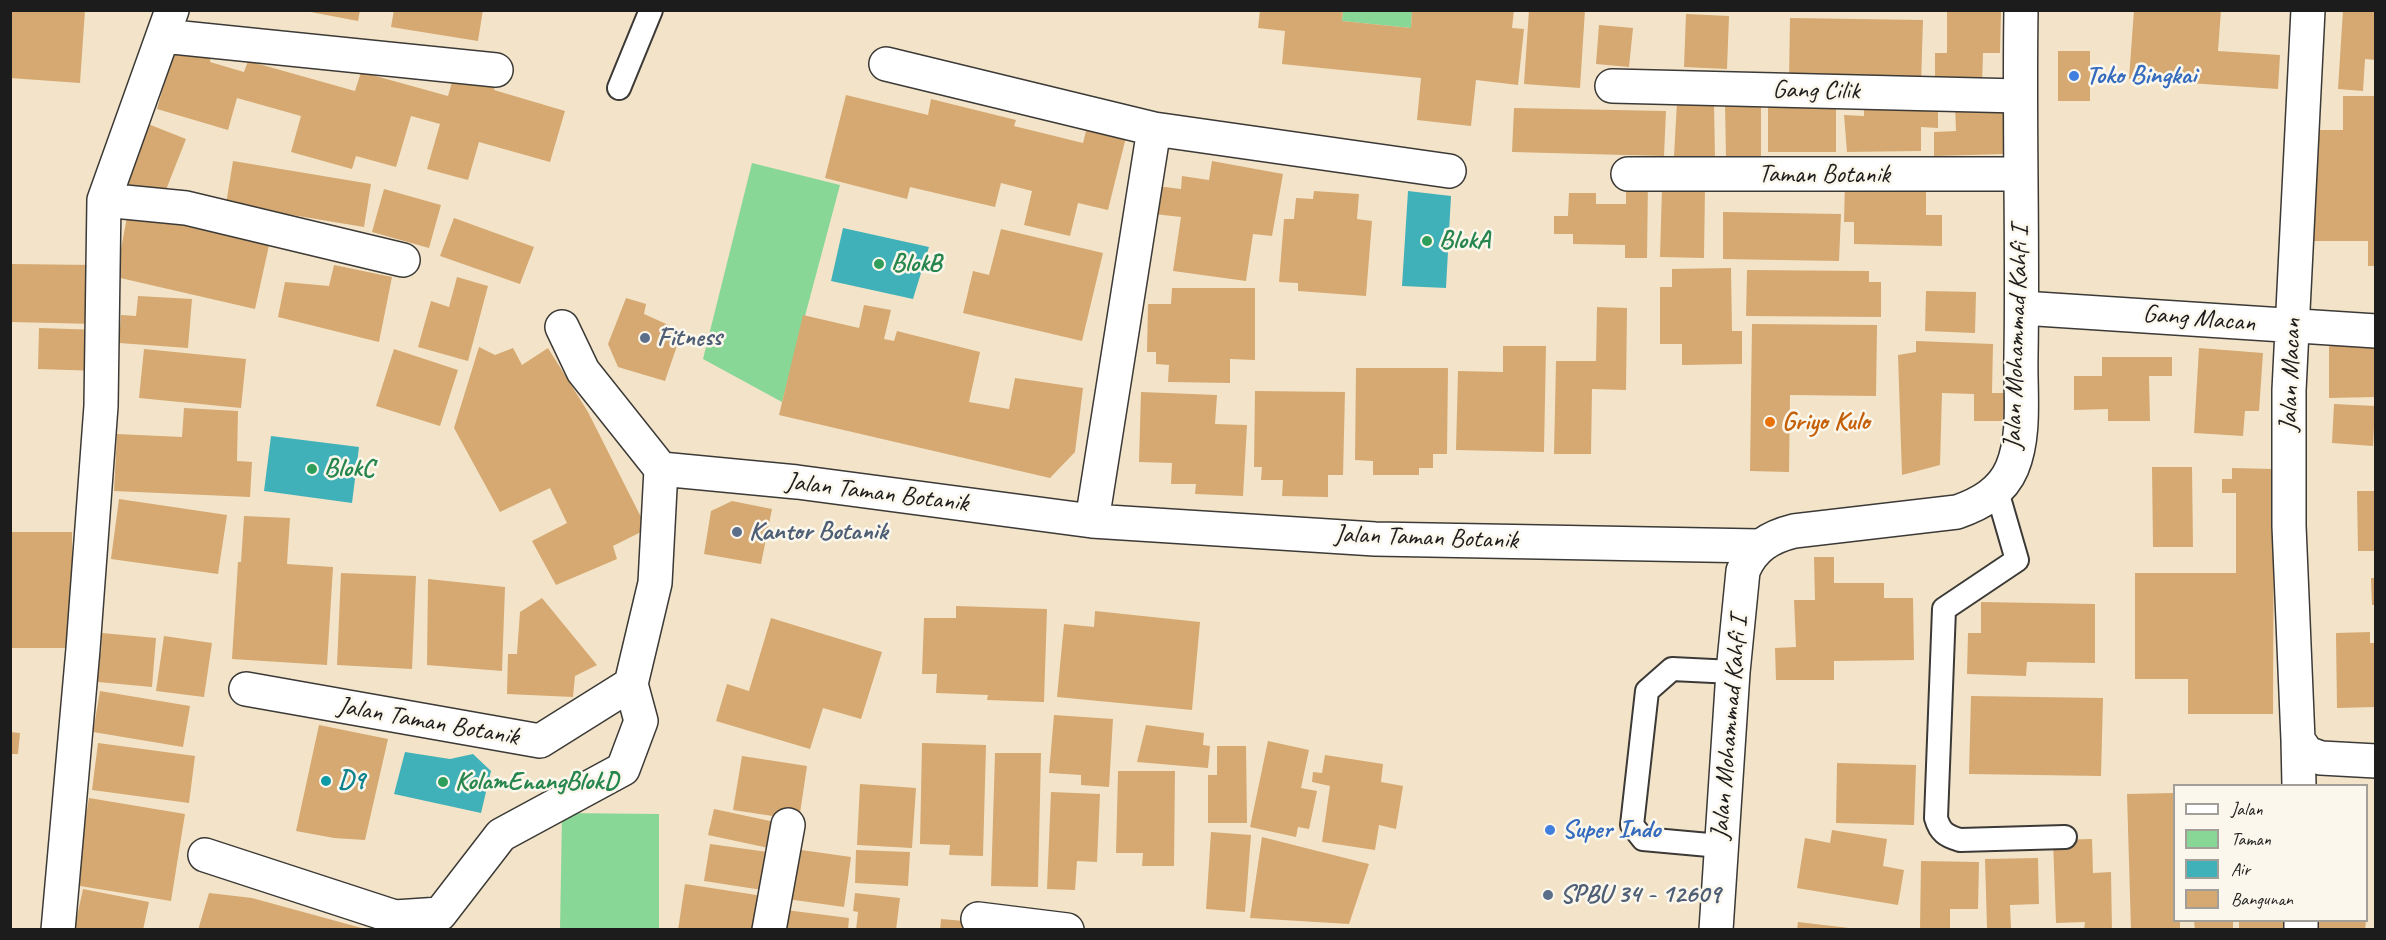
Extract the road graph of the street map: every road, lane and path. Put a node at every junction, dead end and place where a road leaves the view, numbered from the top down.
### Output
1 (651, 10) edge
2 (2021, 10) edge
3 (2308, 10) edge
4 (167, 23) edge
5 (886, 64) dead end
6 (496, 70) dead end
7 (1612, 86) dead end
8 (619, 88) dead end
9 (2019, 96) junction
10 (1154, 129) junction
11 (1449, 171) dead end
12 (1628, 174) dead end
13 (2020, 174) junction
14 (104, 200) junction
15 (403, 260) dead end
16 (2022, 308) junction
17 (562, 327) dead end
18 (2292, 327) junction
19 (2376, 331) edge
20 (661, 469) junction
21 (1997, 491) junction
22 (1092, 521) junction
23 (1759, 546) junction
24 (1733, 672) junction
25 (631, 684) junction
26 (246, 689) dead end
27 (2298, 740) junction
28 (2376, 760) edge
29 (2299, 784) edge
30 (788, 825) dead end
31 (2066, 837) dead end
32 (1720, 846) junction
33 (205, 855) dead end
34 (978, 918) dead end
35 (58, 930) edge
36 (769, 930) edge
37 (1067, 930) edge
38 (1716, 930) edge

1 - 8 lane
2 - 9 street, Jalan Mohammad Kahfi I
3 - 18 street, Jalan Macan
4 - 6 street
4 - 14 street
5 - 10 street
7 - 9 street, Gang Cilik
9 - 13 street, Jalan Mohammad Kahfi I
10 - 11 street
10 - 22 street
12 - 13 street, Taman Botanik
13 - 16 street, Jalan Mohammad Kahfi I
14 - 15 street
14 - 35 street
16 - 18 street, Gang Macan
16 - 21 street, Jalan Mohammad Kahfi I
17 - 20 street
18 - 19 street, Gang Macan
18 - 27 street, Jalan Macan
20 - 22 street, Jalan Taman Botanik
20 - 25 street
21 - 23 street, Jalan Mohammad Kahfi I
21 - 31 lane
22 - 23 street, Jalan Taman Botanik
23 - 24 street, Jalan Mohammad Kahfi I
24 - 32 street, Jalan Mohammad Kahfi I
24 - 32 lane
25 - 26 street, Jalan Taman Botanik
25 - 33 street
27 - 28 street
27 - 29 street, Jalan Macan
30 - 36 street
32 - 38 street, Jalan Mohammad Kahfi I
34 - 37 street

